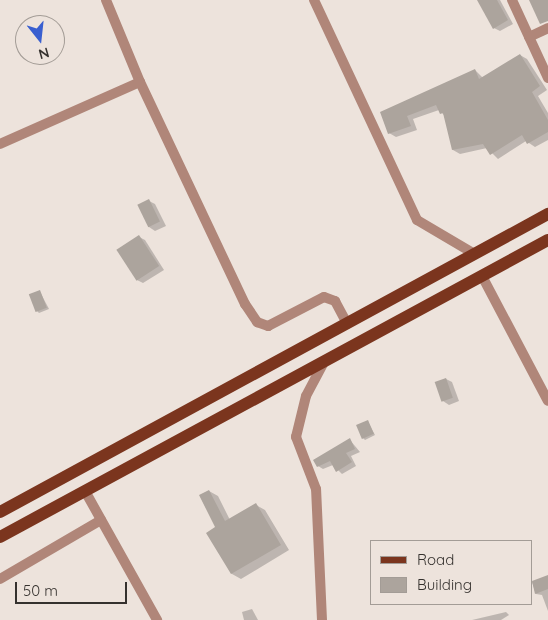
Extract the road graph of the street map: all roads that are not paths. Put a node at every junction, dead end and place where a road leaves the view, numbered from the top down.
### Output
1 (106, 0) edge
2 (314, 0) edge
3 (512, 0) edge
4 (548, 28) edge
5 (529, 37) junction
6 (548, 78) edge
7 (140, 82) junction
8 (0, 144) edge
9 (548, 214) edge
10 (548, 240) edge
11 (473, 253) junction
12 (482, 276) junction
13 (347, 324) junction
14 (324, 362) junction
15 (548, 401) edge
16 (85, 491) junction
17 (0, 512) edge
18 (101, 520) junction
19 (0, 538) edge
20 (0, 579) edge
21 (156, 620) edge
22 (322, 620) edge

1 - 7 street
2 - 11 street
3 - 5 street
4 - 5 street
5 - 6 street
7 - 8 street
7 - 13 street
9 - 11 main road
10 - 12 main road
11 - 13 main road
12 - 14 main road
12 - 15 street
13 - 17 main road
14 - 16 main road
14 - 22 street
16 - 18 street
16 - 19 main road
18 - 20 street
18 - 21 street

